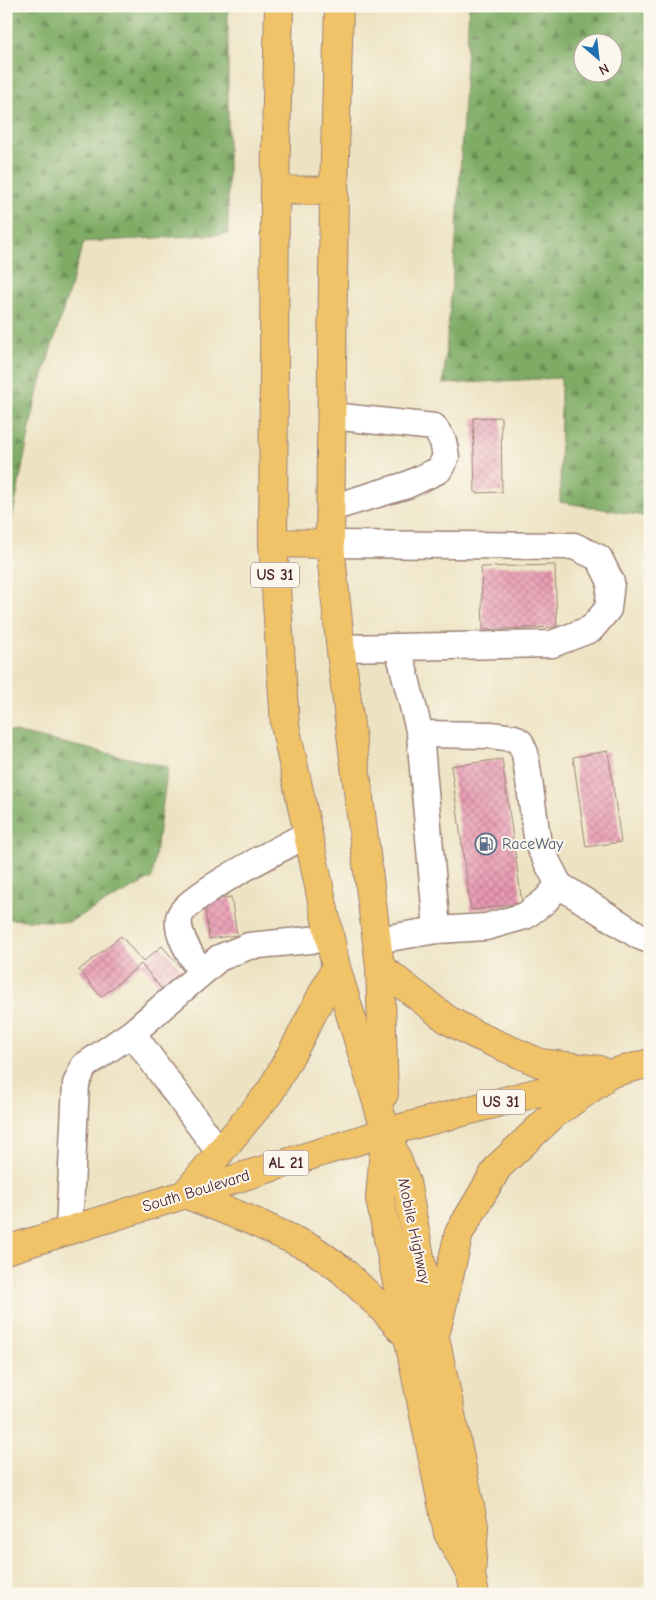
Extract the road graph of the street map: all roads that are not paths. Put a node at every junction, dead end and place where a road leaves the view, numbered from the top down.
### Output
1 (279, 6) edge
2 (339, 6) edge
3 (274, 190) junction
4 (334, 191) junction
5 (332, 416) junction
6 (331, 508) junction
7 (273, 543) junction
8 (330, 544) junction
9 (398, 647) junction
10 (341, 648) junction
11 (420, 734) junction
12 (308, 834) junction
13 (559, 885) junction
14 (437, 930) junction
15 (330, 938) junction
16 (377, 940) junction
17 (650, 940) edge
18 (336, 967) junction
19 (380, 967) junction
20 (201, 974) junction
21 (132, 1033) junction
22 (650, 1063) edge
23 (616, 1072) junction
24 (386, 1132) junction
25 (220, 1153) junction
26 (185, 1194) junction
27 (69, 1230) junction
28 (6, 1250) edge
29 (421, 1337) junction
30 (473, 1584) edge

1 - 3 main road, US 31
2 - 4 main road
3 - 4 main road
3 - 7 main road, US 31
4 - 5 main road
5 - 6 main road
5 - 6 lane
6 - 8 main road
7 - 8 main road
7 - 12 main road, US 31
8 - 9 lane
8 - 10 main road
9 - 10 lane
9 - 11 lane
10 - 16 main road
11 - 13 lane
11 - 14 lane
12 - 15 main road, US 31
12 - 20 lane
13 - 14 lane
13 - 17 lane
14 - 16 lane
15 - 18 main road, US 31
15 - 20 lane
16 - 19 main road
18 - 24 main road, US 31
18 - 25 main road
19 - 23 main road
19 - 24 main road
20 - 21 lane
21 - 25 lane
21 - 27 lane
22 - 23 main road, US 31
23 - 24 main road, US 31
23 - 29 main road
24 - 26 main road, South Boulevard / AL 21
24 - 29 main road, Mobile Highway
25 - 26 main road
26 - 27 main road, South Boulevard / AL 21
26 - 29 main road
27 - 28 main road, South Boulevard / AL 21
29 - 30 main road, Mobile Highway

